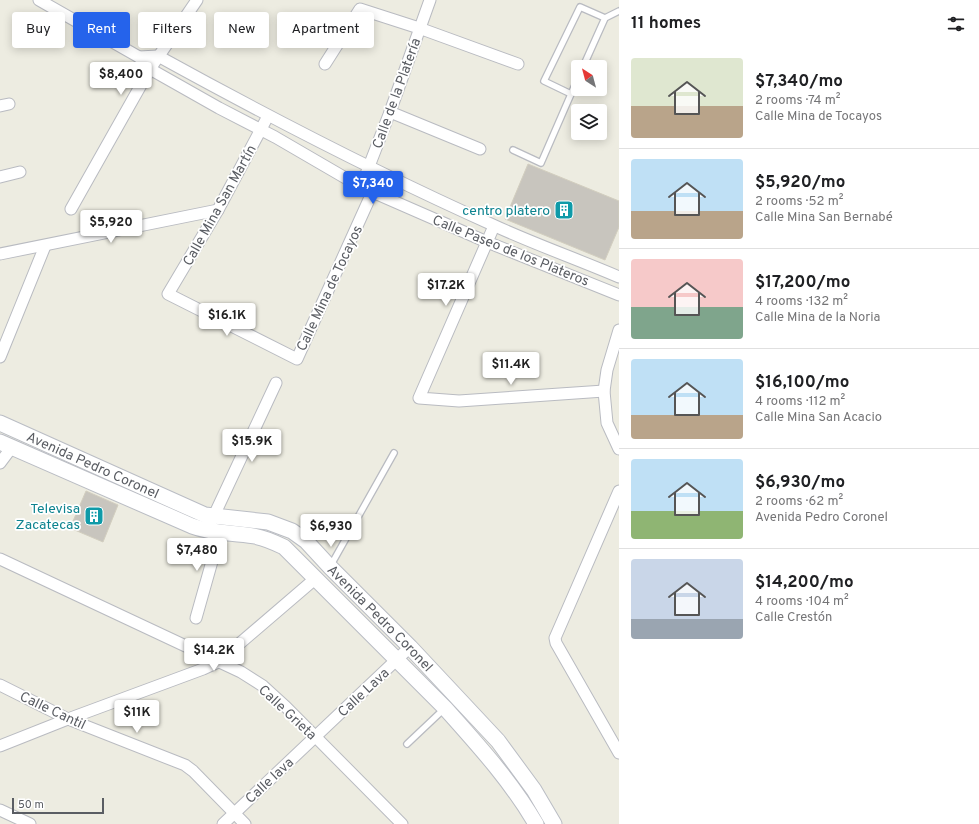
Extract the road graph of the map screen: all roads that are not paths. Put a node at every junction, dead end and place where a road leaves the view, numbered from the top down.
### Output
1 (39, 0) edge
2 (197, 0) edge
3 (430, 0) edge
4 (619, 11) edge
5 (605, 18) junction
6 (419, 28) junction
7 (158, 56) junction
8 (139, 57) junction
9 (586, 60) edge
10 (325, 64) dead end
11 (518, 64) dead end
12 (150, 69) junction
13 (571, 94) joint
14 (390, 112) junction
15 (268, 116) junction
16 (261, 130) junction
17 (480, 149) dead end
18 (513, 150) dead end
19 (369, 167) junction
20 (20, 172) dead end
21 (381, 173) junction
22 (0, 177) edge
23 (361, 186) junction
24 (373, 192) junction
25 (71, 209) dead end
26 (218, 210) junction
27 (494, 226) junction
28 (487, 242) junction
29 (45, 246) junction
30 (0, 254) edge
31 (619, 276) edge
32 (168, 294) joint
33 (619, 295) edge
34 (619, 330) edge
35 (0, 357) edge
36 (276, 383) dead end
37 (604, 391) junction
38 (0, 423) edge
39 (6, 444) edge
40 (619, 449) edge
41 (394, 453) dead end
42 (0, 463) edge
43 (98, 467) junction
44 (91, 482) junction
45 (619, 491) edge
46 (215, 516) junction
47 (213, 532) junction
48 (0, 559) edge
49 (330, 567) junction
50 (316, 578) junction
51 (196, 618) dead end
52 (410, 647) junction
53 (397, 660) junction
54 (218, 662) junction
55 (0, 685) edge
56 (445, 708) junction
57 (68, 719) junction
58 (316, 737) junction
59 (407, 744) dead end
60 (0, 746) edge
61 (619, 753) edge
62 (0, 810) edge
63 (234, 813) junction
64 (30, 824) edge
65 (223, 824) edge
66 (245, 824) edge
67 (402, 824) edge
68 (536, 824) edge
69 (554, 824) edge

1 - 8 street
2 - 7 street
3 - 6 street, Calle de la Platería
4 - 5 lane
5 - 9 lane
5 - 13 lane
6 - 10 street
6 - 11 street
6 - 14 street, Calle de la Platería
7 - 8 street
7 - 12 street
7 - 15 street, Calle Paseo de los Plateros
8 - 12 street, Calle Paseo de los Plateros
12 - 16 street, Calle Paseo de los Plateros
12 - 25 street
13 - 18 lane
14 - 17 street
14 - 19 street, Calle de la Platería
15 - 16 street, Calle Mina San Martín
15 - 19 street, Calle Paseo de los Plateros
16 - 23 street, Calle Paseo de los Plateros
16 - 26 street, Calle Mina San Martín
19 - 21 street, Calle Paseo de los Plateros
19 - 23 street, Calle de la Platería
20 - 22 street
21 - 24 street, Calle Mina de Tocayos
21 - 27 street, Calle Paseo de los Plateros
23 - 24 street, Calle Paseo de los Plateros
24 - 28 street, Calle Paseo de los Plateros
24 - 32 street, Calle Mina de Tocayos
26 - 29 street
26 - 32 street, Calle Mina San Martín
27 - 28 street
27 - 31 street, Calle Paseo de los Plateros
28 - 33 street, Calle Paseo de los Plateros
28 - 37 street
29 - 30 street
29 - 35 street
34 - 37 street
36 - 46 street
37 - 40 street
38 - 43 main road, Avenida Pedro Coronel
39 - 42 street
39 - 44 main road, Avenida Pedro Coronel
41 - 49 lane
43 - 44 main road
43 - 46 main road, Avenida Pedro Coronel
44 - 47 main road, Avenida Pedro Coronel
45 - 61 street
46 - 47 street
46 - 49 main road, Avenida Pedro Coronel
47 - 50 main road, Avenida Pedro Coronel
47 - 51 street
48 - 54 street, Calle Grieta
49 - 52 main road, Avenida Pedro Coronel
50 - 53 main road, Avenida Pedro Coronel
50 - 54 street
52 - 53 street, Calle Lava
52 - 69 main road, Avenida Pedro Coronel
53 - 56 main road, Avenida Pedro Coronel
53 - 58 street, Calle Lava
54 - 57 street
54 - 58 street, Calle Grieta
55 - 57 street, Calle Cantil
56 - 59 lane
56 - 68 main road, Avenida Pedro Coronel
57 - 60 street
57 - 63 street, Calle Cantil
58 - 63 street, Calle lava
58 - 67 street, Calle Grieta
62 - 64 street
63 - 65 street, Calle lava
63 - 66 street, Calle Cantil

